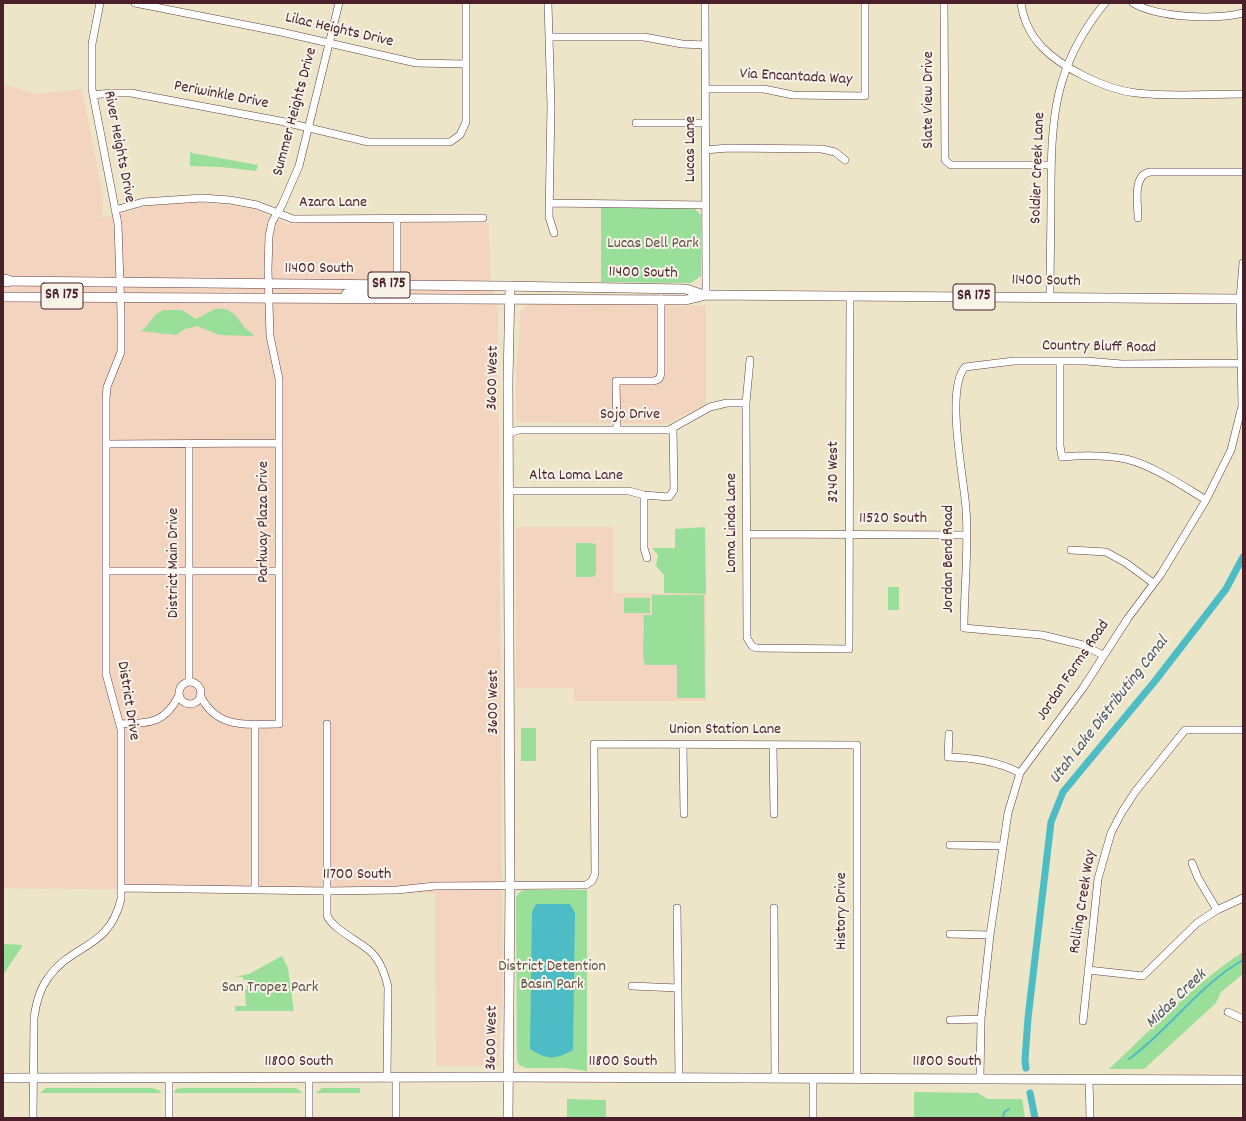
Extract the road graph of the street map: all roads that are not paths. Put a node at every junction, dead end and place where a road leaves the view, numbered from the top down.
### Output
1 (100, 3) edge
2 (135, 3) edge
3 (339, 3) edge
4 (466, 3) edge
5 (548, 3) edge
6 (705, 3) edge
7 (865, 3) edge
8 (944, 3) edge
9 (1021, 3) edge
10 (1105, 3) edge
11 (1134, 3) edge
12 (1243, 13) edge
13 (549, 37) junction
14 (330, 43) junction
15 (705, 45) junction
16 (466, 64) junction
17 (1067, 67) junction
18 (706, 89) junction
19 (1243, 94) edge
20 (93, 95) junction
21 (636, 123) dead end
22 (706, 123) junction
23 (309, 128) junction
24 (706, 150) junction
25 (845, 160) dead end
26 (1051, 165) junction
27 (1243, 172) edge
28 (549, 203) junction
29 (706, 205) junction
30 (116, 210) junction
31 (277, 214) junction
32 (397, 218) junction
33 (482, 218) dead end
34 (1138, 218) dead end
35 (554, 233) dead end
36 (1243, 263) edge
37 (5, 281) edge
38 (121, 284) junction
39 (269, 284) junction
40 (397, 285) junction
41 (473, 285) junction
42 (510, 286) junction
43 (706, 295) junction
44 (3, 296) edge
45 (121, 296) junction
46 (850, 296) junction
47 (270, 297) junction
48 (1050, 297) junction
49 (342, 298) junction
50 (398, 298) junction
51 (509, 299) junction
52 (1242, 299) edge
53 (661, 300) junction
54 (750, 360) dead end
55 (1060, 361) junction
56 (1240, 363) junction
57 (961, 372) joint
58 (746, 404) junction
59 (673, 428) junction
60 (617, 430) junction
61 (508, 433) junction
62 (106, 444) junction
63 (189, 444) junction
64 (279, 444) junction
65 (508, 491) junction
66 (644, 495) junction
67 (1206, 500) junction
68 (747, 534) junction
69 (848, 534) junction
70 (966, 535) junction
71 (1072, 550) dead end
72 (647, 558) dead end
73 (106, 571) junction
74 (189, 571) junction
75 (279, 571) junction
76 (1153, 583) junction
77 (849, 649) joint
78 (1103, 655) junction
79 (189, 682) junction
80 (179, 695) junction
81 (200, 695) junction
82 (190, 703) junction
83 (172, 708) junction
84 (208, 710) junction
85 (120, 724) junction
86 (255, 724) junction
87 (327, 724) dead end
88 (1243, 730) edge
89 (949, 734) dead end
90 (683, 745) junction
91 (857, 745) joint
92 (773, 746) junction
93 (1020, 773) junction
94 (684, 814) dead end
95 (774, 814) dead end
96 (950, 845) dead end
97 (1003, 846) junction
98 (1192, 863) dead end
99 (592, 881) joint
100 (510, 885) junction
101 (121, 888) junction
102 (255, 890) junction
103 (327, 891) junction
104 (1243, 898) edge
105 (677, 908) dead end
106 (774, 908) dead end
107 (1217, 910) junction
108 (950, 934) dead end
109 (990, 935) junction
110 (1088, 970) junction
111 (632, 986) dead end
112 (678, 988) junction
113 (1228, 1012) dead end
114 (980, 1019) junction
115 (1243, 1019) edge
116 (950, 1020) dead end
117 (1083, 1021) dead end
118 (508, 1077) junction
119 (3, 1078) edge
120 (33, 1078) junction
121 (169, 1078) junction
122 (309, 1078) junction
123 (392, 1078) junction
124 (679, 1078) junction
125 (775, 1078) junction
126 (813, 1078) junction
127 (857, 1078) junction
128 (980, 1078) junction
129 (1089, 1079) junction
130 (1243, 1080) edge
131 (33, 1118) edge
132 (169, 1118) edge
133 (309, 1118) edge
134 (396, 1118) edge
135 (508, 1118) edge
136 (814, 1118) edge
137 (1090, 1118) edge

1 - 20 street, River Heights Drive
2 - 14 street, Lilac Heights Drive
3 - 14 street, Summer Heights Drive
4 - 16 street
5 - 13 street
6 - 15 street, Lucas Lane
7 - 18 street, Via Encantada Way
8 - 26 street, Slate View Drive
9 - 17 street
10 - 17 street, Soldier Creek Lane
11 - 12 street
13 - 15 street
13 - 28 street
14 - 16 street, Lilac Heights Drive
14 - 23 street, Summer Heights Drive
15 - 18 street, Lucas Lane
16 - 23 street, Periwinkle Drive
17 - 19 street
17 - 26 street, Soldier Creek Lane
18 - 22 street, Lucas Lane
20 - 23 street, Periwinkle Drive
20 - 30 street, River Heights Drive
21 - 22 street
22 - 24 street, Lucas Lane
23 - 31 street, Summer Heights Drive
24 - 25 street
24 - 29 street, Lucas Lane
26 - 48 street, Soldier Creek Lane
27 - 34 street
28 - 29 street
28 - 35 street
29 - 43 street, Lucas Lane
30 - 31 street, Azara Lane
30 - 38 street, River Heights Drive
31 - 32 street, Azara Lane
31 - 39 street, Summer Heights Drive
32 - 33 street, Azara Lane
32 - 40 street
36 - 52 street, Jordan Farms Road
37 - 38 main road, 11400 South / SR 175
38 - 39 main road, 11400 South / SR 175
38 - 45 street, River Heights Drive
39 - 40 main road, 11400 South / SR 175
39 - 47 street, Summer Heights Drive
40 - 41 main road, 11400 South / SR 175
40 - 49 main road
41 - 42 main road, 11400 South / SR 175
41 - 50 main road
42 - 43 main road, 11400 South / SR 175
42 - 51 main road, 3600 West
43 - 46 main road, 11400 South / SR 175
43 - 53 main road, 11400 South / SR 175
44 - 45 main road, 11400 South / SR 175
45 - 47 main road, 11400 South / SR 175
45 - 62 street, District Drive
46 - 48 main road, 11400 South / SR 175
46 - 69 street, 3240 West
47 - 49 main road, 11400 South / SR 175
47 - 64 street, Parkway Plaza Drive
48 - 52 main road, 11400 South / SR 175
49 - 50 main road, 11400 South / SR 175
50 - 51 main road, 11400 South / SR 175
51 - 53 main road, 11400 South / SR 175
51 - 61 main road, 3600 West
52 - 56 street, Jordan Farms Road
53 - 60 street
54 - 58 street, Loma Linda Lane
55 - 56 street, Country Bluff Road
55 - 57 street, Country Bluff Road
55 - 67 street
56 - 67 street, Jordan Farms Road
57 - 70 street, Jordan Bend Road
58 - 59 street, Sojo Drive
58 - 68 street, Loma Linda Lane
59 - 60 street, Sojo Drive
59 - 66 street, Alta Loma Lane
60 - 61 street, Sojo Drive
61 - 65 main road, 3600 West
62 - 63 street
62 - 73 street, District Drive
63 - 64 street
63 - 74 street, District Main Drive
64 - 75 street, Parkway Plaza Drive
65 - 66 street, Alta Loma Lane
65 - 100 main road, 3600 West
66 - 72 street
67 - 76 street, Jordan Farms Road
68 - 69 street, 11520 South
68 - 77 street, Loma Linda Lane
69 - 70 street, 11520 South
69 - 77 street, 3240 West
70 - 78 street, Jordan Bend Road
71 - 76 street
73 - 74 street
73 - 85 street, District Drive
74 - 75 street
74 - 79 street, District Main Drive
75 - 86 street, Parkway Plaza Drive
76 - 78 street, Jordan Farms Road
78 - 93 street, Jordan Farms Road
79 - 80 street
79 - 81 street
80 - 82 street
80 - 83 street
81 - 82 street
81 - 84 street, Parkway Plaza Drive
82 - 83 street
82 - 84 street, Parkway Plaza Drive
83 - 85 street
84 - 86 street, Parkway Plaza Drive
85 - 101 street, District Drive
86 - 102 street
87 - 103 street
88 - 110 street, Rolling Creek Way
89 - 93 street
90 - 92 street, Union Station Lane
90 - 94 street
90 - 99 street, Union Station Lane
91 - 92 street, Union Station Lane
91 - 127 street, History Drive
92 - 95 street
93 - 97 street, Jordan Farms Road
96 - 97 street
97 - 109 street, Jordan Farms Road
98 - 107 street
99 - 100 street, 11700 South
100 - 103 street, 11700 South
100 - 118 main road, 3600 West
101 - 102 street, 11700 South
101 - 120 street, District Drive
102 - 103 street, 11700 South
103 - 123 street
104 - 107 street
105 - 112 street
106 - 125 street
107 - 110 street
108 - 109 street
109 - 114 street, Jordan Farms Road
110 - 117 street
111 - 112 street
112 - 124 street
113 - 115 street
114 - 116 street
114 - 128 street, Jordan Farms Road
118 - 123 main road, 11800 South
118 - 124 main road, 11800 South
118 - 135 main road, 3600 West
119 - 120 main road, 11800 South
120 - 121 main road, 11800 South
120 - 131 street, District Drive
121 - 122 main road, 11800 South
121 - 132 street
122 - 123 main road, 11800 South
122 - 133 street
123 - 134 street
124 - 125 main road, 11800 South
125 - 126 main road, 11800 South
126 - 127 main road, 11800 South
126 - 136 street
127 - 128 main road, 11800 South
128 - 129 main road, 11800 South
129 - 130 main road, 11800 South
129 - 137 street

